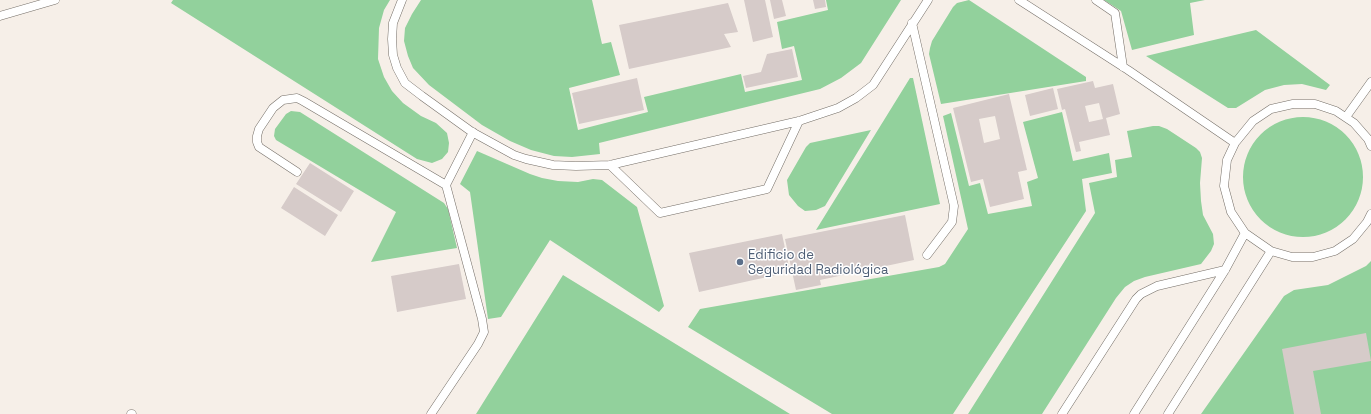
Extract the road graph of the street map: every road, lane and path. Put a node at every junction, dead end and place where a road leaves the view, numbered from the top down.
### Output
1 (55, 0) edge
2 (402, 0) edge
3 (928, 0) edge
4 (1019, 0) edge
5 (1096, 0) edge
6 (0, 16) edge
7 (912, 24) junction
8 (1123, 67) junction
9 (1371, 82) edge
10 (1346, 117) junction
11 (799, 121) junction
12 (473, 132) junction
13 (1235, 143) junction
14 (1371, 146) edge
15 (610, 165) junction
16 (297, 172) dead end
17 (446, 185) junction
18 (1371, 214) edge
19 (1245, 233) junction
20 (1271, 251) junction
21 (928, 255) dead end
22 (1225, 270) junction
23 (432, 414) edge
24 (1062, 414) edge
25 (1134, 414) edge
26 (1168, 414) edge

1 - 6 lane
2 - 12 lane
3 - 7 lane
4 - 8 lane
5 - 8 lane
7 - 11 lane
7 - 21 lane
8 - 13 lane
9 - 10 lane
10 - 13 lane
10 - 14 lane
11 - 15 lane
11 - 15 lane
12 - 15 lane
12 - 17 lane
13 - 19 lane
16 - 17 lane
17 - 23 lane
18 - 20 lane
19 - 20 lane
19 - 22 lane
20 - 26 lane
22 - 24 lane
22 - 25 lane

